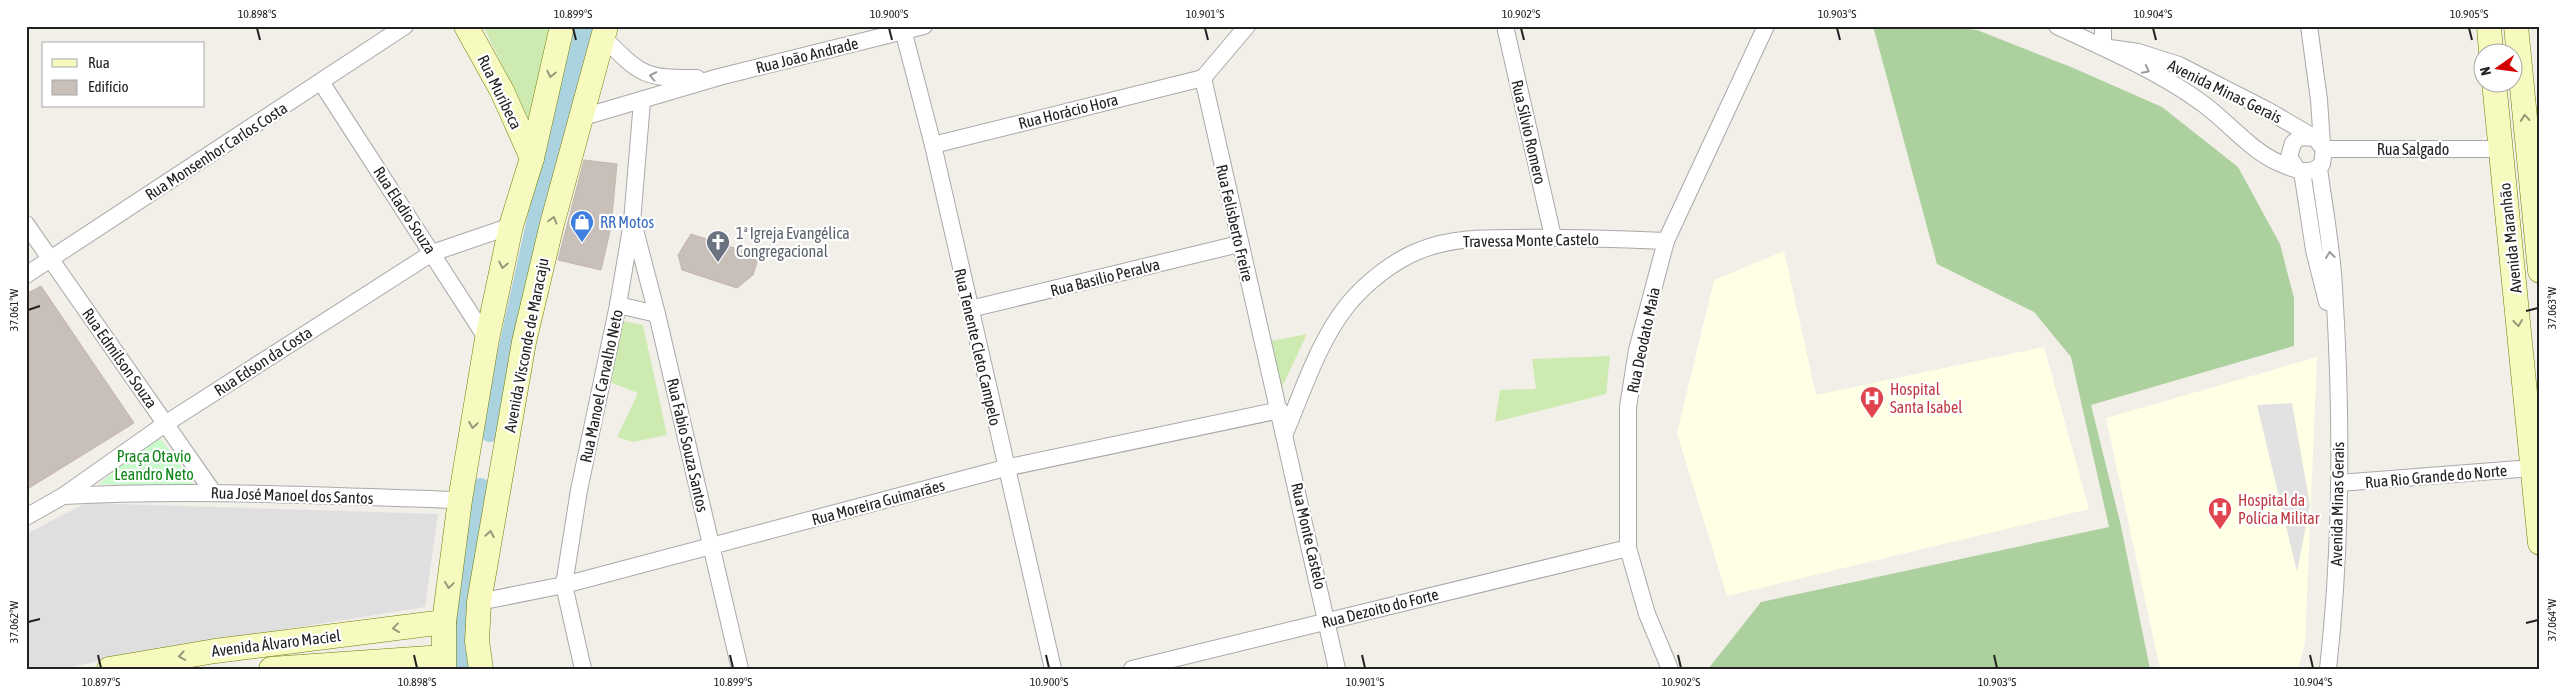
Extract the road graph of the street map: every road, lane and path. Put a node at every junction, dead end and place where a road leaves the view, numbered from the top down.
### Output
1 (406, 26) edge
2 (466, 26) edge
3 (562, 26) edge
4 (924, 26) edge
5 (1247, 26) edge
6 (1505, 26) edge
7 (1766, 26) edge
8 (2057, 26) edge
9 (2103, 26) edge
10 (2308, 26) edge
11 (2489, 26) edge
12 (2516, 26) edge
13 (902, 29) edge
14 (602, 30) edge
15 (2490, 42) edge
16 (2103, 48) junction
17 (719, 77) junction
18 (1203, 78) junction
19 (321, 82) junction
20 (2495, 92) edge
21 (642, 100) junction
22 (583, 117) junction
23 (2320, 144) junction
24 (933, 145) junction
25 (2501, 149) junction
26 (2534, 157) edge
27 (532, 158) junction
28 (2319, 168) junction
29 (2299, 170) junction
30 (632, 222) junction
31 (26, 224) edge
32 (511, 226) junction
33 (1553, 237) junction
34 (1666, 241) junction
35 (1240, 244) junction
36 (432, 253) junction
37 (51, 259) junction
38 (2540, 271) edge
39 (26, 275) edge
40 (618, 305) junction
41 (970, 309) junction
42 (657, 314) junction
43 (487, 339) junction
44 (2336, 339) junction
45 (1280, 410) junction
46 (165, 424) junction
47 (1285, 433) junction
48 (468, 459) junction
49 (1005, 468) junction
50 (2532, 468) junction
51 (502, 469) junction
52 (2339, 483) junction
53 (213, 492) junction
54 (63, 496) junction
55 (460, 500) junction
56 (26, 518) edge
57 (2540, 544) edge
58 (712, 546) junction
59 (1628, 548) junction
60 (564, 585) junction
61 (479, 602) junction
62 (1328, 620) junction
63 (444, 622) junction
64 (443, 663) edge
65 (109, 669) edge
66 (271, 669) edge
67 (481, 669) edge
68 (583, 669) edge
69 (740, 669) edge
70 (1053, 669) edge
71 (1132, 669) edge
72 (1338, 669) edge
73 (1670, 669) edge
74 (2328, 669) edge

1 - 19 street, Rua Monsenhor Carlos Costa
2 - 27 main road, Rua Muribeca
3 -> 27 main road
4 - 13 street, Rua João Andrade
5 - 18 street
6 - 33 street, Rua Sílvio Romero
7 - 34 street, Rua Deodato Maia
8 - 16 street, Avenida Minas Gerais
9 - 16 street
10 - 23 street
11 - 15 main road
26 -> 12 main road, Avenida Maranhão
13 - 17 street, Rua João Andrade
13 - 24 street, Rua Tenente Cleto Campelo
17 -> 14 street, Rua João Andrade
14 - 22 main road, Avenida Visconde de Maracaju
16 - 23 street, Avenida Minas Gerais
16 -> 29 street, Avenida Minas Gerais
17 - 21 street, Rua João Andrade
18 - 24 street, Rua Horácio Hora
18 - 35 street, Rua Felisberto Freire
19 - 36 street, Rua Eladio Souza
19 - 37 street, Rua Monsenhor Carlos Costa
20 - 25 main road, Avenida Maranhão
21 - 22 street, Rua João Andrade
21 - 30 street, Rua Manoel Carvalho Neto
51 -> 22 main road, Avenida Visconde de Maracaju
23 - 25 street, Rua Salgado
23 - 28 street, Avenida Minas Gerais
23 - 29 street, Avenida Minas Gerais
24 - 41 street, Rua Tenente Cleto Campelo
25 -> 50 main road, Avenida Maranhão
26 - 38 main road, Avenida Maranhão
27 - 32 main road
28 - 29 street
44 -> 28 street, Avenida Minas Gerais
29 - 44 street, Avenida Minas Gerais
30 - 40 street, Rua Manoel Carvalho Neto
30 - 42 street, Rua Fabio Souza Santos
31 - 37 street, Rua Edmilson Souza
32 - 36 street, Rua Edson da Costa
32 -> 43 main road
33 - 34 street, Travessa Monte Castelo
33 - 47 street, Travessa Monte Castelo
34 - 59 street, Rua Deodato Maia
35 - 41 street, Rua Basilio Peralva
35 - 45 street, Rua Felisberto Freire
36 - 43 street, Rua Eladio Souza
36 - 46 street, Rua Edson da Costa
37 - 39 street, Rua Monsenhor Carlos Costa
37 - 46 street, Rua Edmilson Souza
40 - 42 street, Rua Manoel Carvalho Neto
40 - 60 street, Rua Manoel Carvalho Neto
41 - 49 street, Rua Tenente Cleto Campelo
42 - 58 street, Rua Fabio Souza Santos
43 -> 48 main road
44 - 52 street, Avenida Minas Gerais
45 - 47 street, Rua Felisberto Freire
45 - 49 street, Rua Moreira Guimarães
46 - 53 street, Rua Edmilson Souza
46 - 54 street, Rua Edson da Costa
47 - 62 street, Rua Monte Castelo
48 - 51 main road
48 - 55 main road
49 - 58 street, Rua Moreira Guimarães
49 - 70 street, Rua Tenente Cleto Campelo
50 - 52 street, Rua Rio Grande do Norte
50 - 57 main road, Avenida Maranhão
61 -> 51 main road, Avenida Visconde de Maracaju
52 - 74 street, Avenida Minas Gerais
53 - 54 street, Rua José Manoel dos Santos
53 - 55 street, Rua José Manoel dos Santos
54 - 56 street, Rua Edson da Costa
55 -> 63 main road
58 - 60 street, Rua Moreira Guimarães
58 - 69 street, Rua Fabio Souza Santos
59 - 62 street, Rua Dezoito do Forte
59 - 73 street, Rua Deodato Maia
60 - 61 street, Rua Moreira Guimarães
60 - 68 street, Rua Manoel Carvalho Neto
61 - 67 main road, Avenida Visconde de Maracaju
62 - 71 street, Rua Dezoito do Forte
62 - 72 street, Rua Monte Castelo
63 - 64 main road
63 -> 65 main road, Avenida Álvaro Maciel
64 - 66 main road, Avenida Álvaro Maciel

